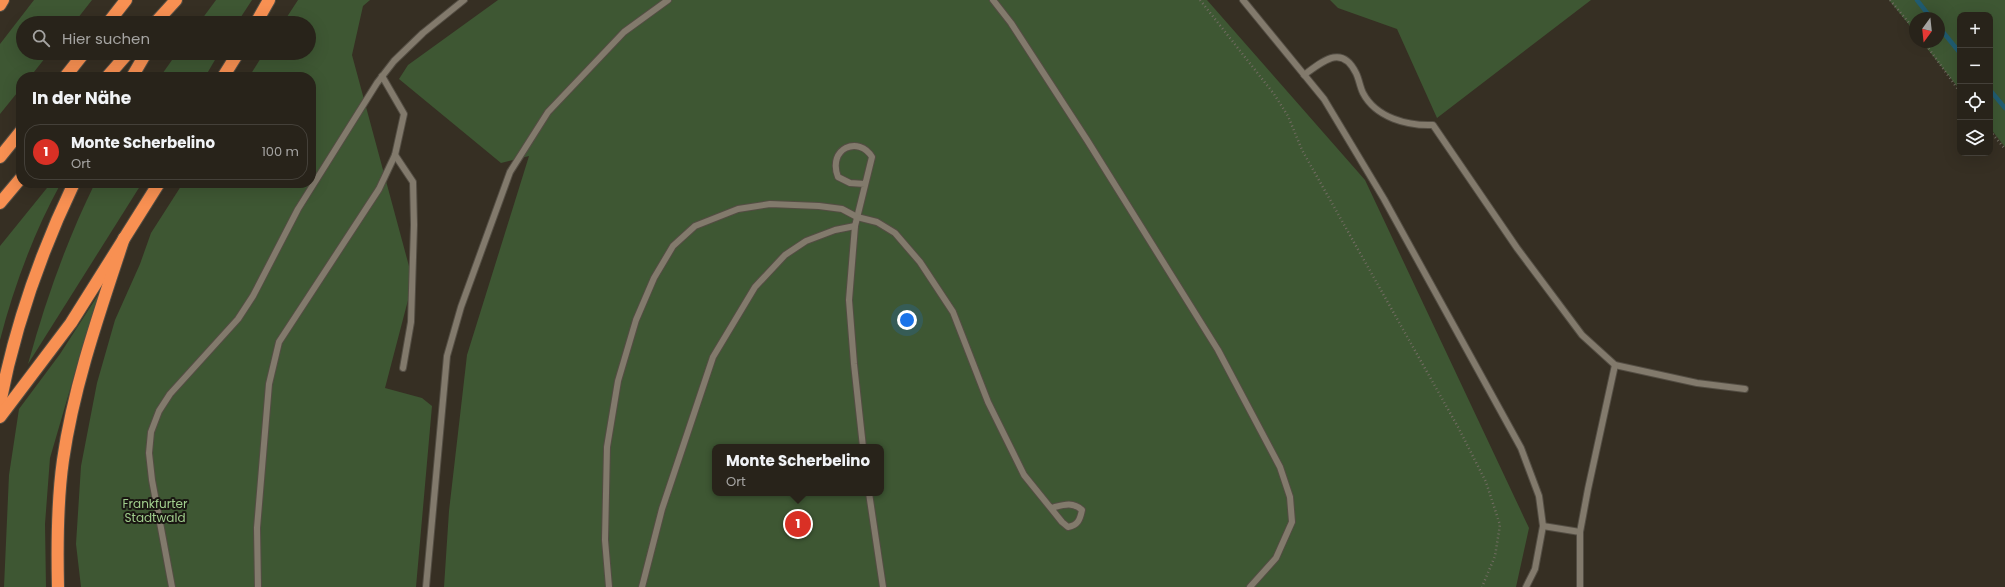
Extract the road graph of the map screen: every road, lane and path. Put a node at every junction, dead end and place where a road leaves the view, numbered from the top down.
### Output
1 (3, 0) edge
2 (126, 0) edge
3 (176, 0) edge
4 (269, 0) edge
5 (464, 0) edge
6 (668, 0) edge
7 (993, 0) edge
8 (1200, 0) edge
9 (1243, 0) edge
10 (1890, 0) edge
11 (0, 5) edge
12 (113, 16) edge
13 (161, 16) edge
14 (167, 16) edge
15 (260, 16) edge
16 (1909, 23) edge
17 (1928, 48) edge
18 (78, 60) edge
19 (122, 60) edge
20 (142, 60) edge
21 (234, 60) edge
22 (69, 72) edge
23 (111, 72) edge
24 (135, 72) edge
25 (226, 72) edge
26 (1304, 75) junction
27 (382, 76) junction
28 (1957, 88) edge
29 (1993, 135) edge
30 (16, 137) edge
31 (2005, 149) edge
32 (395, 155) junction
33 (0, 157) edge
34 (316, 180) edge
35 (16, 184) edge
36 (865, 184) junction
37 (72, 188) edge
38 (155, 188) edge
39 (311, 188) edge
40 (0, 203) edge
41 (858, 217) junction
42 (855, 226) junction
43 (124, 238) junction
44 (1615, 365) junction
45 (403, 368) dead end
46 (1745, 389) dead end
47 (0, 404) edge
48 (0, 417) edge
49 (864, 444) edge
50 (869, 496) edge
51 (1052, 508) junction
52 (1543, 526) junction
53 (1580, 532) junction
54 (58, 587) edge
55 (172, 587) edge
56 (258, 587) edge
57 (426, 587) edge
58 (609, 587) edge
59 (642, 587) edge
60 (883, 587) edge
61 (1250, 587) edge
62 (1482, 587) edge
63 (1526, 587) edge
64 (1580, 587) edge

1 - 11 highway
2 - 12 highway
3 - 13 highway
3 - 14 highway
4 - 15 highway
5 - 27 lane
6 - 57 lane
7 - 61 lane
8 - 62 path
9 - 26 lane
10 - 16 path
17 - 28 path
18 - 22 highway
19 - 23 highway
20 - 24 highway
21 - 25 highway
26 - 44 lane
26 - 52 lane
27 - 32 lane
27 - 34 lane
29 - 31 path
30 - 33 highway
32 - 45 lane
32 - 56 lane
35 - 40 highway
36 - 36 lane
36 - 41 lane
37 - 47 highway
38 - 43 highway
39 - 55 lane
41 - 42 lane
41 - 51 lane
41 - 58 lane
42 - 49 lane
42 - 59 lane
43 - 48 highway
43 - 54 highway
44 - 46 lane
44 - 53 lane
50 - 60 lane
51 - 51 lane
52 - 53 lane
52 - 63 lane
53 - 64 lane

